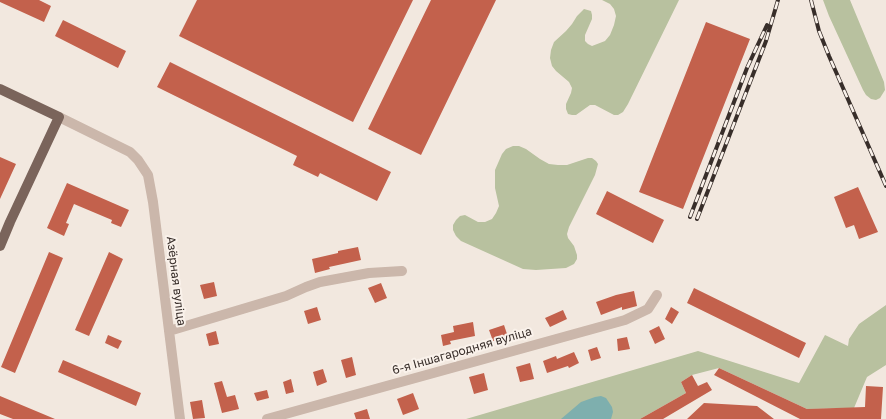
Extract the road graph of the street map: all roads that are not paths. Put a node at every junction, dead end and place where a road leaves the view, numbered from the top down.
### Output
1 (0, 89) edge
2 (59, 117) junction
3 (0, 246) edge
4 (402, 271) dead end
5 (657, 295) dead end
6 (169, 331) junction
7 (180, 419) edge
8 (267, 419) edge

1 - 2 main road
2 - 3 main road
2 - 6 street, Азёрная вуліца
4 - 6 street
5 - 8 street, 6-я Іншагародняя вуліца
6 - 7 street, Азёрная вуліца

